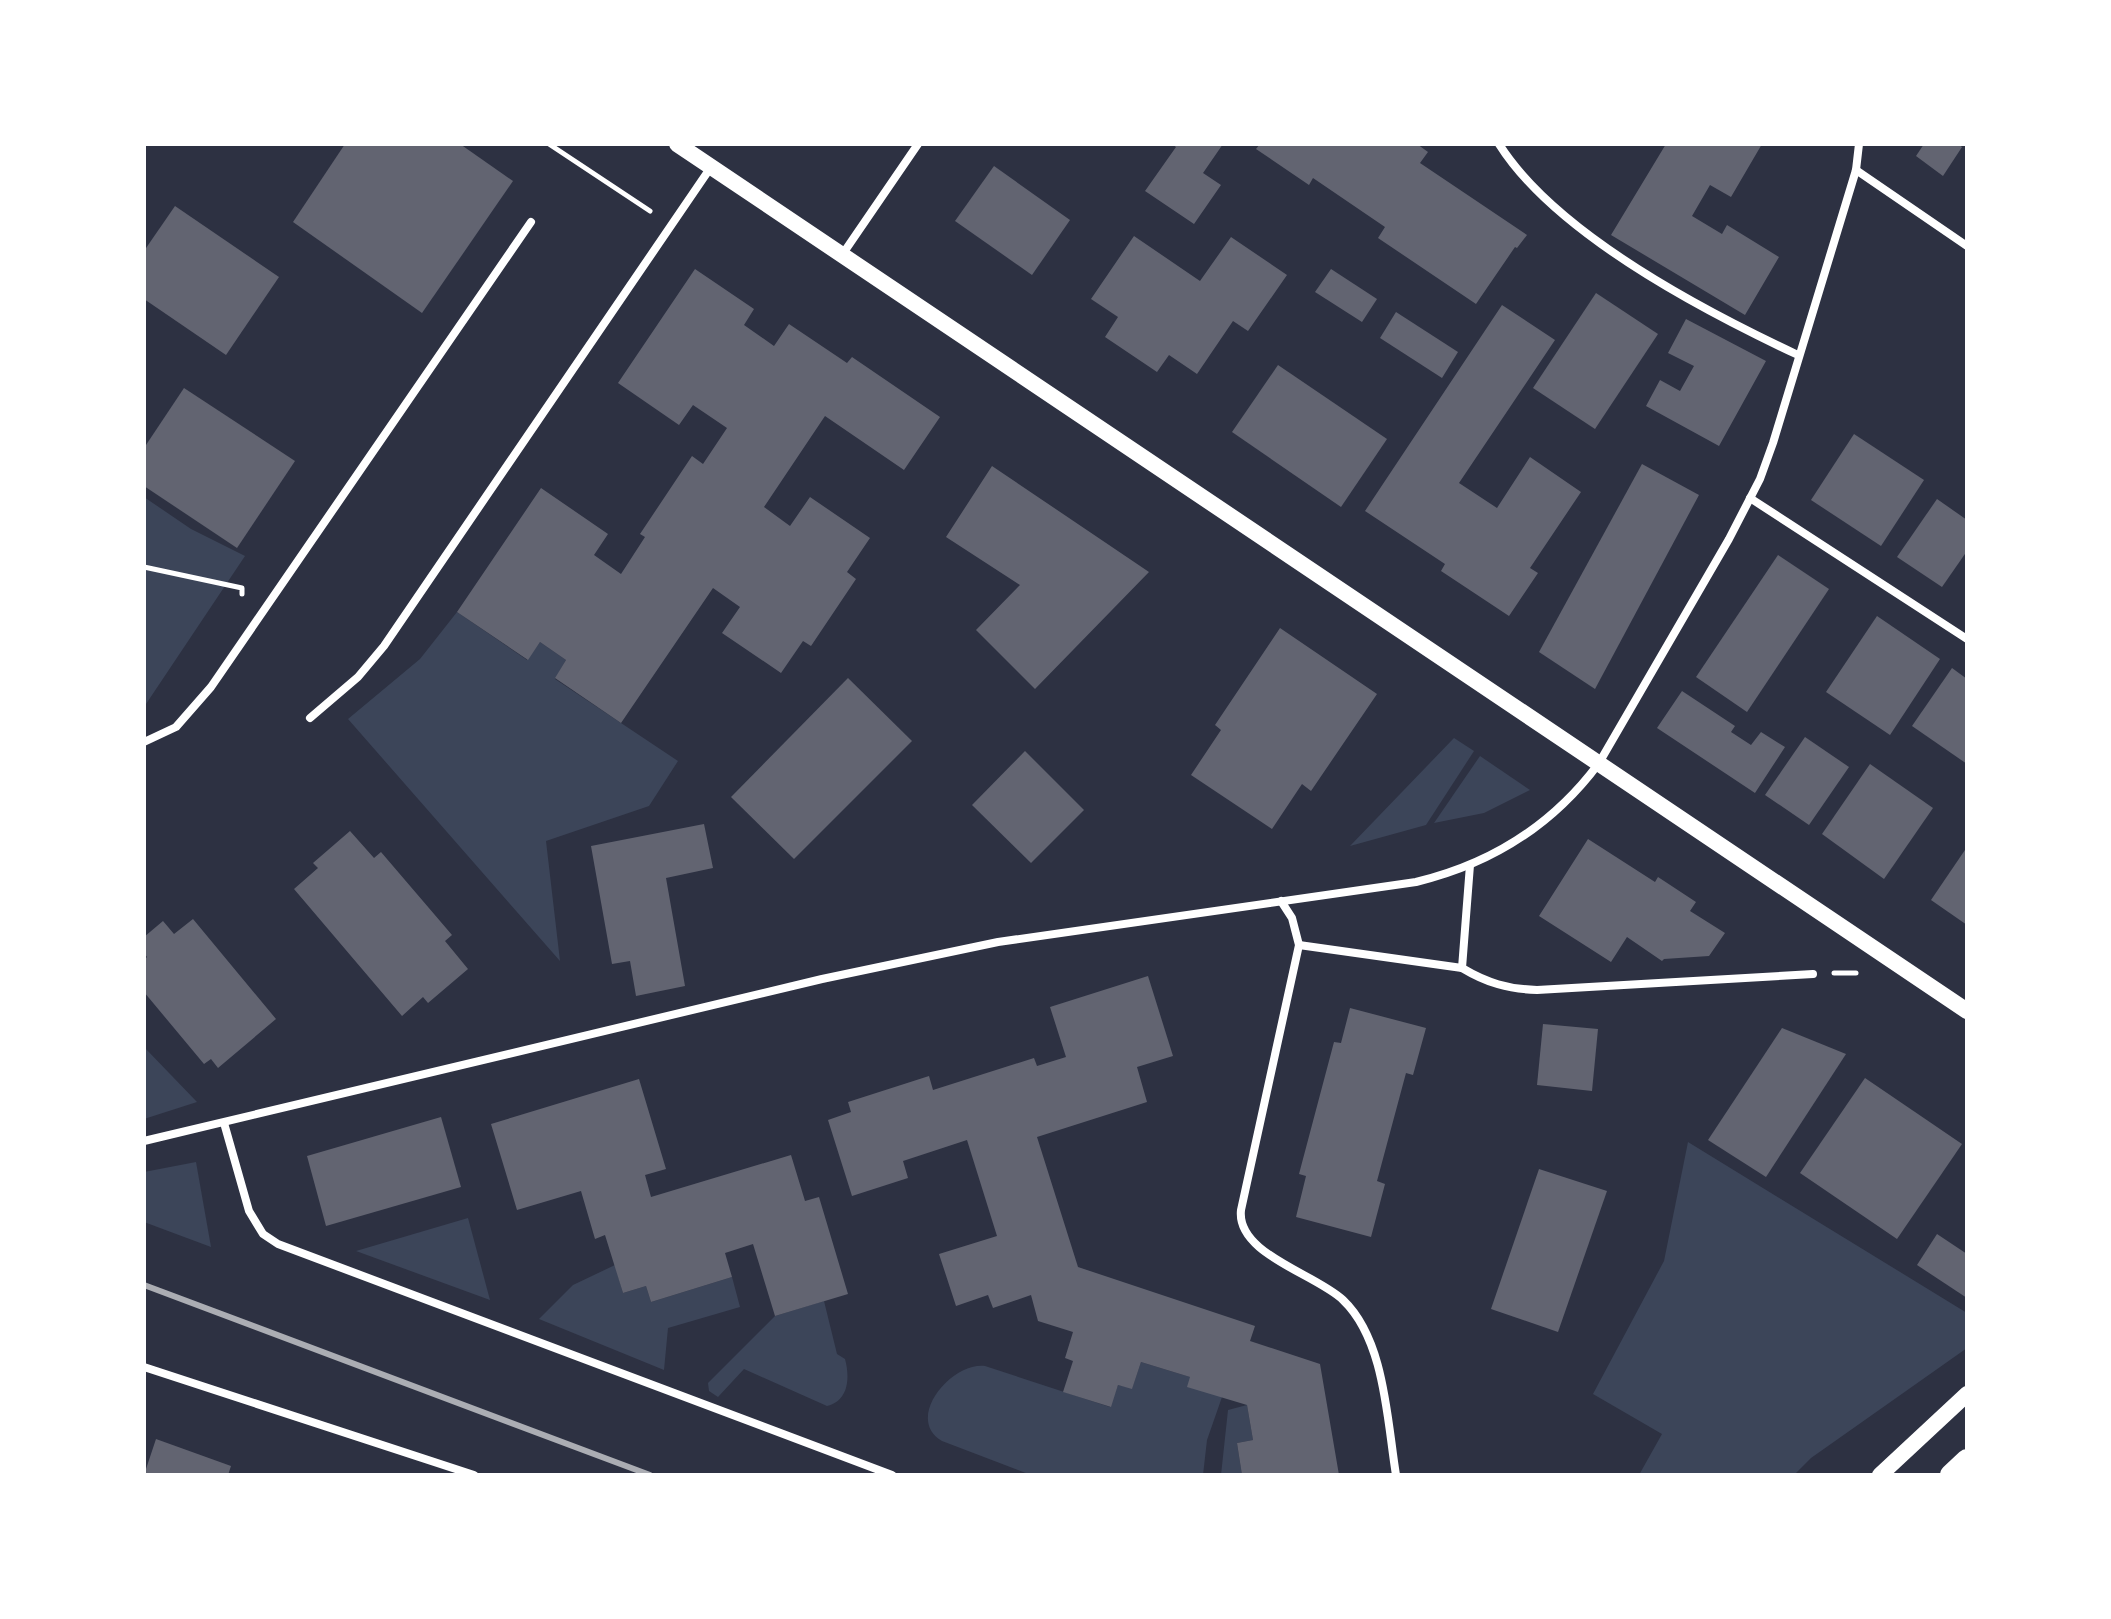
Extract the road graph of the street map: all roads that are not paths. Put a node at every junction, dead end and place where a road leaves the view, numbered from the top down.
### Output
1 (677, 144) edge
2 (918, 144) edge
3 (1499, 144) edge
4 (1859, 144) edge
5 (711, 167) junction
6 (1856, 170) junction
7 (531, 222) dead end
8 (1967, 246) edge
9 (842, 255) junction
10 (1798, 355) junction
11 (1750, 498) junction
12 (1967, 639) edge
13 (310, 718) dead end
14 (144, 742) edge
15 (1599, 763) junction
16 (1470, 865) junction
17 (1281, 901) junction
18 (1299, 945) junction
19 (1462, 968) junction
20 (1813, 974) dead end
21 (1967, 1011) edge
22 (224, 1123) junction
23 (144, 1141) edge
24 (144, 1367) edge
25 (1967, 1394) edge
26 (1967, 1460) edge
27 (474, 1475) edge
28 (892, 1475) edge
29 (1396, 1475) edge
30 (1880, 1475) edge
31 (1951, 1475) edge

1 - 5 main road
2 - 9 street
3 - 10 street
4 - 6 street
5 - 9 main road
5 - 13 street
6 - 8 street
6 - 10 street
7 - 14 street
9 - 15 main road
10 - 11 street
11 - 12 street
11 - 15 street
15 - 16 street
15 - 21 main road
16 - 17 street
16 - 19 street
17 - 18 street
17 - 22 street
18 - 19 street
18 - 29 street
19 - 20 street
22 - 23 street
22 - 28 street
24 - 27 street
25 - 30 main road
26 - 31 highway

